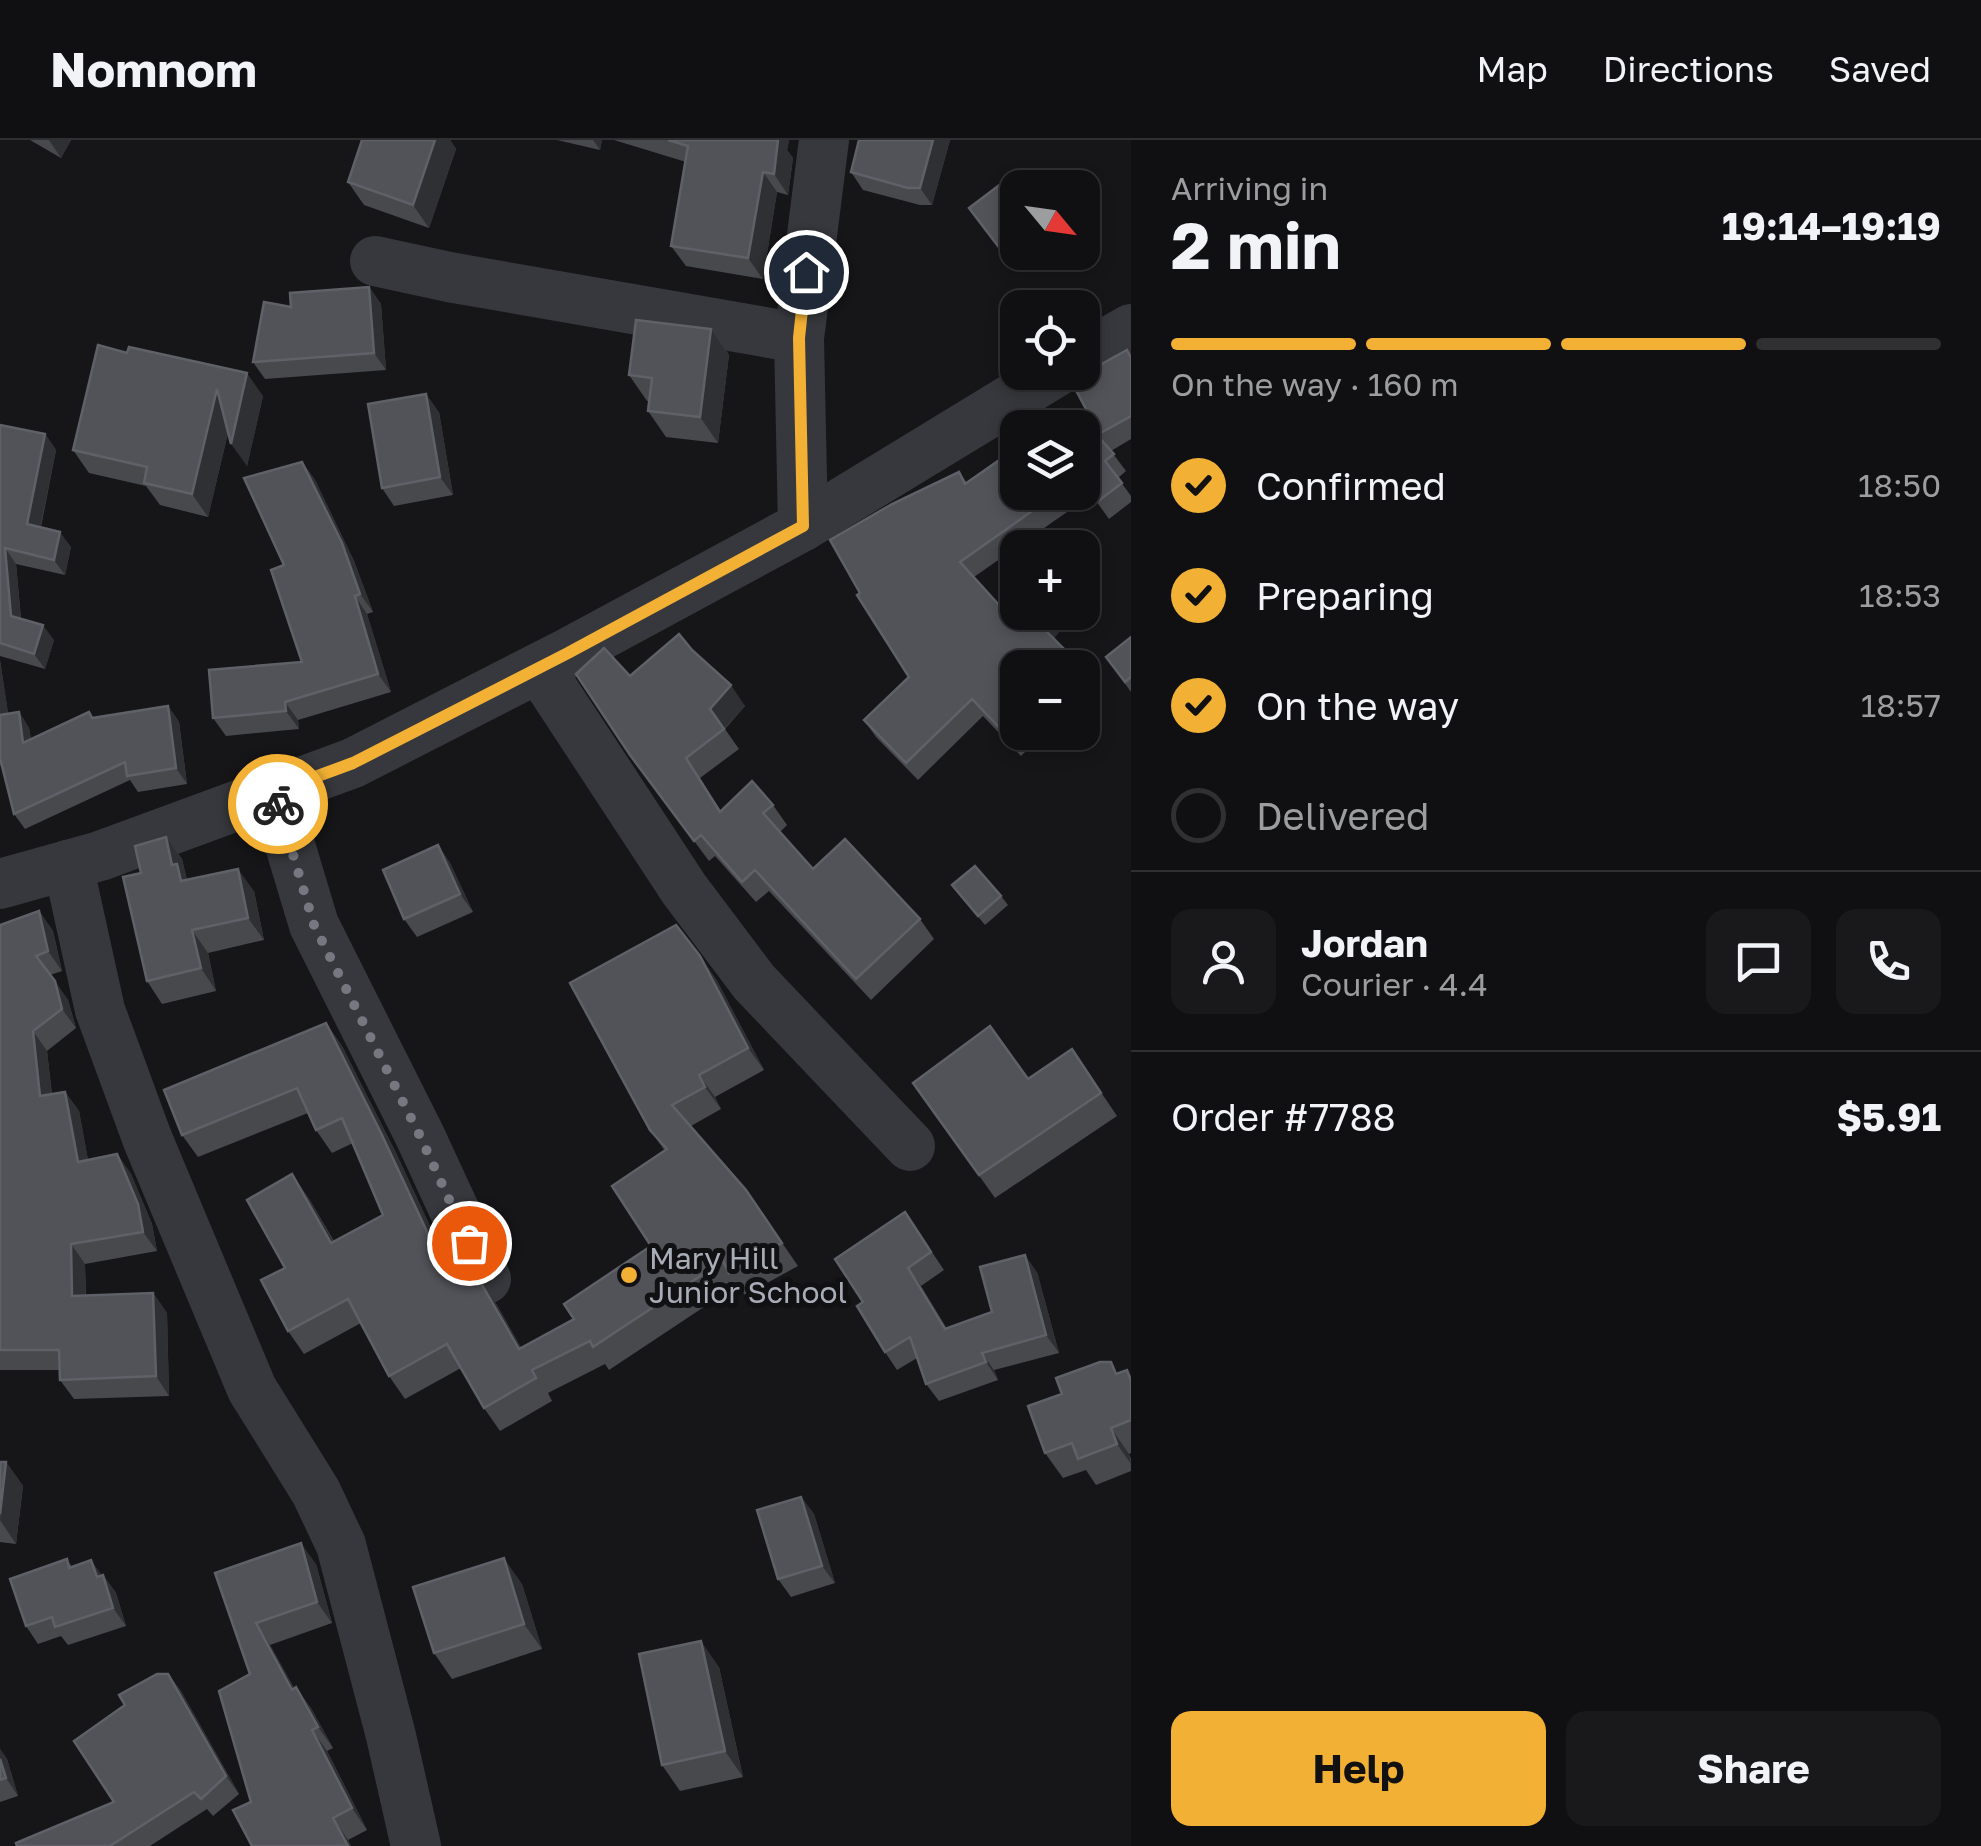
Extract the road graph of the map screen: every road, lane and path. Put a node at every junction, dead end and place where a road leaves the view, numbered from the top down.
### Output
1 (824, 140) edge
2 (375, 261) dead end
3 (1131, 329) edge
4 (799, 338) junction
5 (1100, 347) edge
6 (1026, 390) edge
7 (803, 526) junction
8 (539, 668) junction
9 (274, 792) junction
10 (68, 865) junction
11 (0, 884) edge
12 (910, 1146) dead end
13 (486, 1279) dead end
14 (416, 1846) edge

1 - 4 street
2 - 4 street
3 - 5 street
4 - 7 street
6 - 7 street
7 - 8 street
8 - 9 street
8 - 12 street
9 - 10 street
9 - 13 street
10 - 11 street
10 - 14 street

